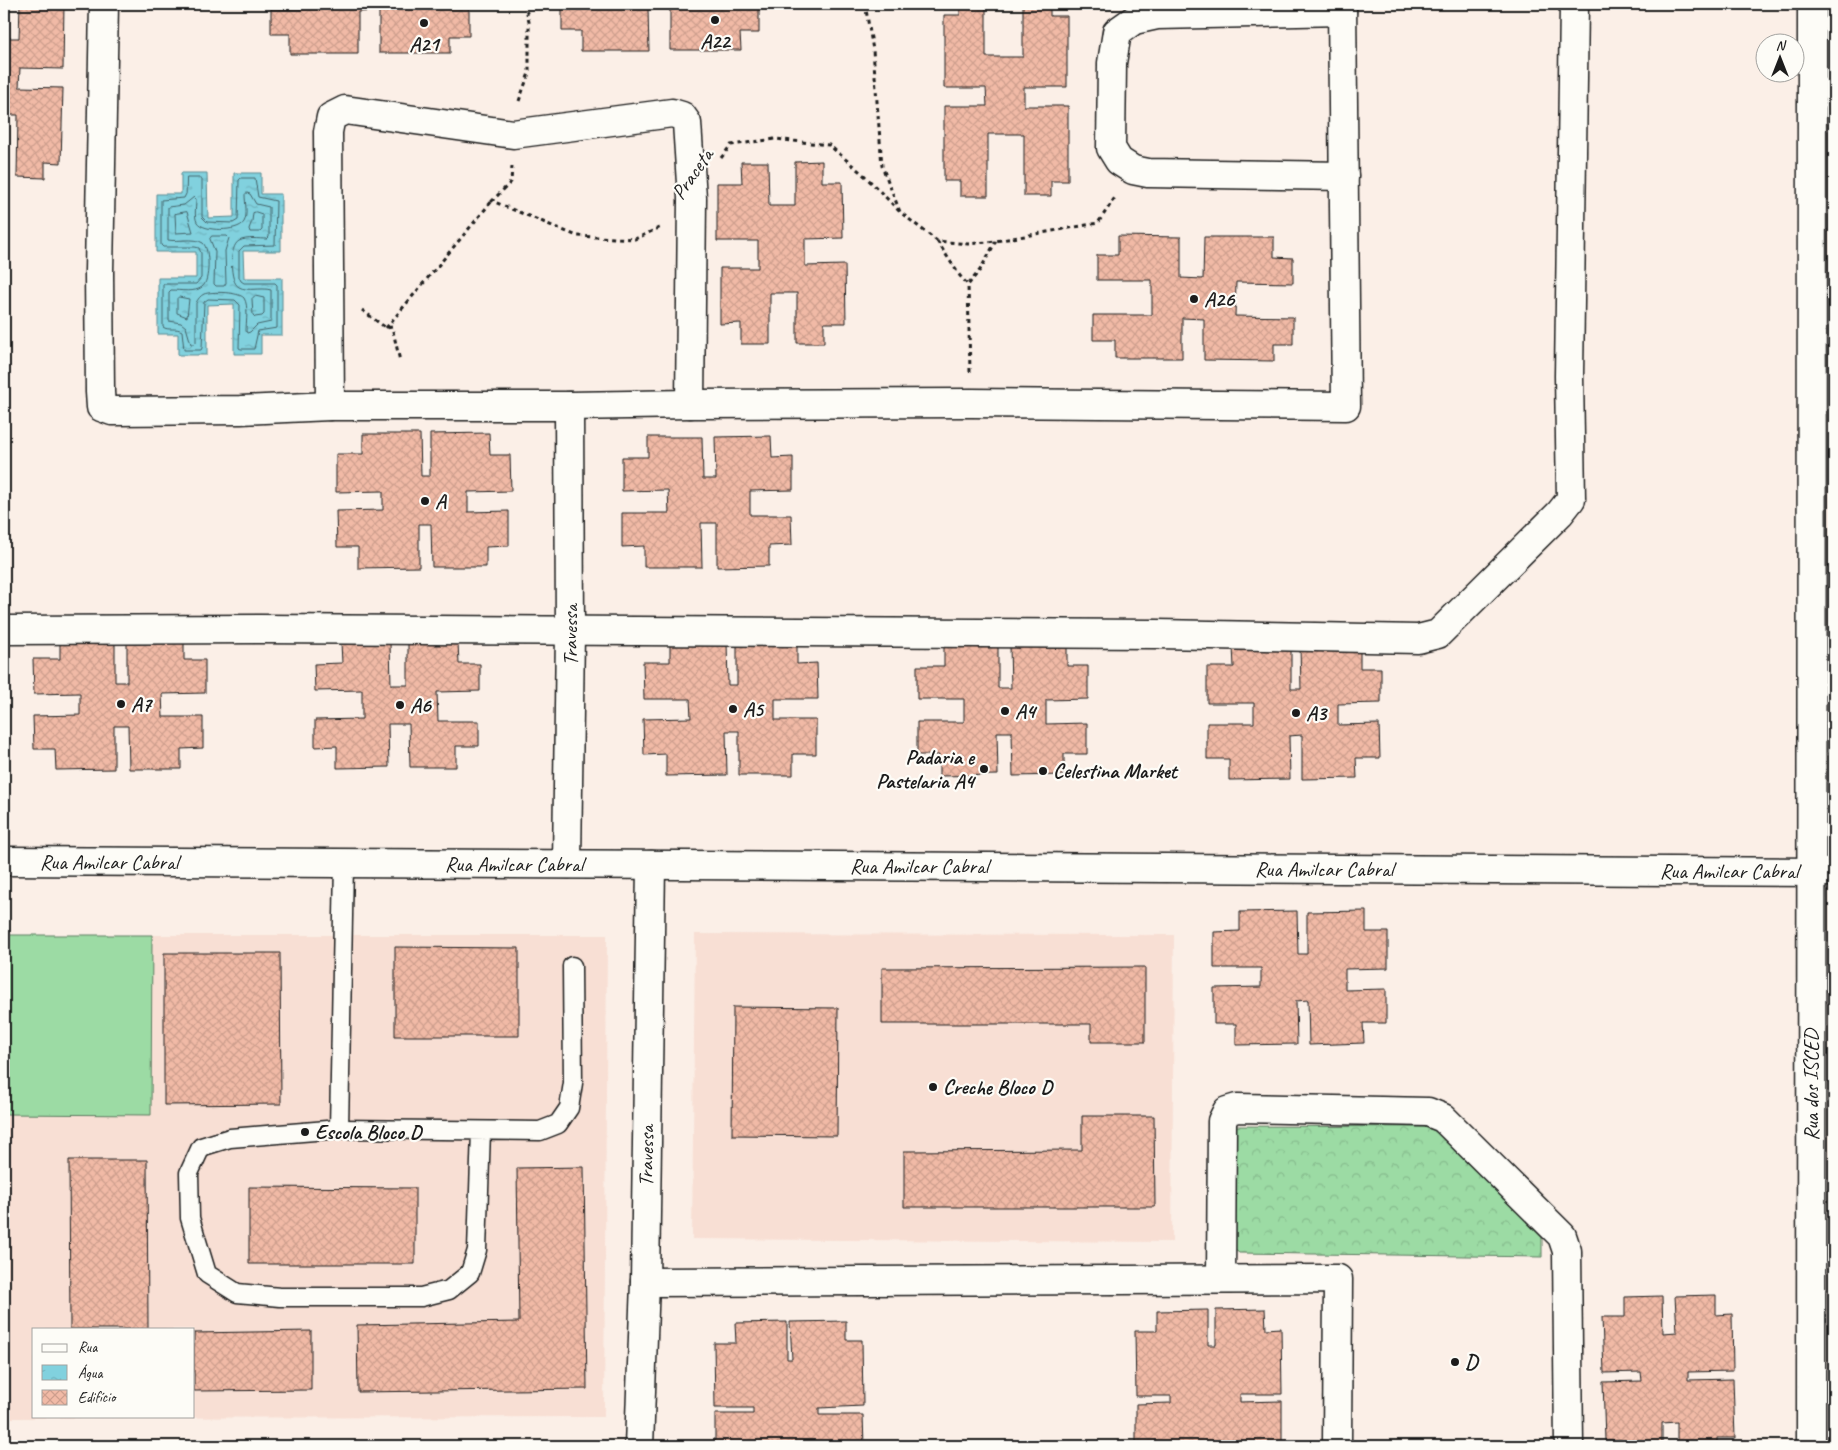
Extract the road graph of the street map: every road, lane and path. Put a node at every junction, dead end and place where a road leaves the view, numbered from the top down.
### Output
1 (104, 4) edge
2 (525, 4) edge
3 (865, 4) edge
4 (1574, 4) edge
5 (1812, 4) edge
6 (1342, 8) edge
7 (512, 134) junction
8 (720, 159) dead end
9 (1133, 170) junction
10 (1344, 176) junction
11 (692, 198) junction
12 (492, 201) junction
13 (900, 212) junction
14 (937, 241) junction
15 (996, 241) junction
16 (329, 285) junction
17 (968, 286) junction
18 (386, 328) junction
19 (400, 361) dead end
20 (971, 402) junction
21 (690, 404) junction
22 (330, 406) junction
23 (569, 406) junction
24 (4, 630) edge
25 (570, 631) junction
26 (4, 861) edge
27 (344, 863) junction
28 (567, 864) junction
29 (651, 865) junction
30 (1823, 872) edge
31 (572, 966) dead end
32 (339, 1129) junction
33 (481, 1131) junction
34 (1221, 1279) junction
35 (644, 1282) junction
36 (639, 1446) edge
37 (1337, 1446) edge
38 (1569, 1446) edge
39 (1811, 1446) edge

1 - 22 street
2 - 7 path
3 - 13 path
4 - 25 street
5 - 30 street, Rua dos ISCED
6 - 9 street
6 - 10 street
7 - 11 street
7 - 12 path
7 - 16 street
8 - 13 path, Praceta
9 - 10 street
9 - 15 path
10 - 20 street
11 - 12 path, Praceta
11 - 21 street
12 - 18 path
13 - 14 path, Praceta
14 - 15 path
14 - 17 path, Praceta
15 - 17 path
16 - 18 path
16 - 22 street
17 - 20 path
18 - 19 path
20 - 21 street
21 - 23 street
22 - 23 street
23 - 25 street, Travessa
24 - 25 street
25 - 28 street, Travessa
26 - 27 street, Rua Amilcar Cabral
27 - 28 street, Rua Amilcar Cabral
27 - 32 lane
28 - 29 street, Rua Amilcar Cabral
29 - 30 street, Rua Amilcar Cabral
29 - 35 street, Travessa
30 - 39 street, Rua dos ISCED
31 - 33 lane
32 - 33 lane
32 - 33 lane
34 - 35 street
34 - 37 street
34 - 38 street
35 - 36 street, Travessa

